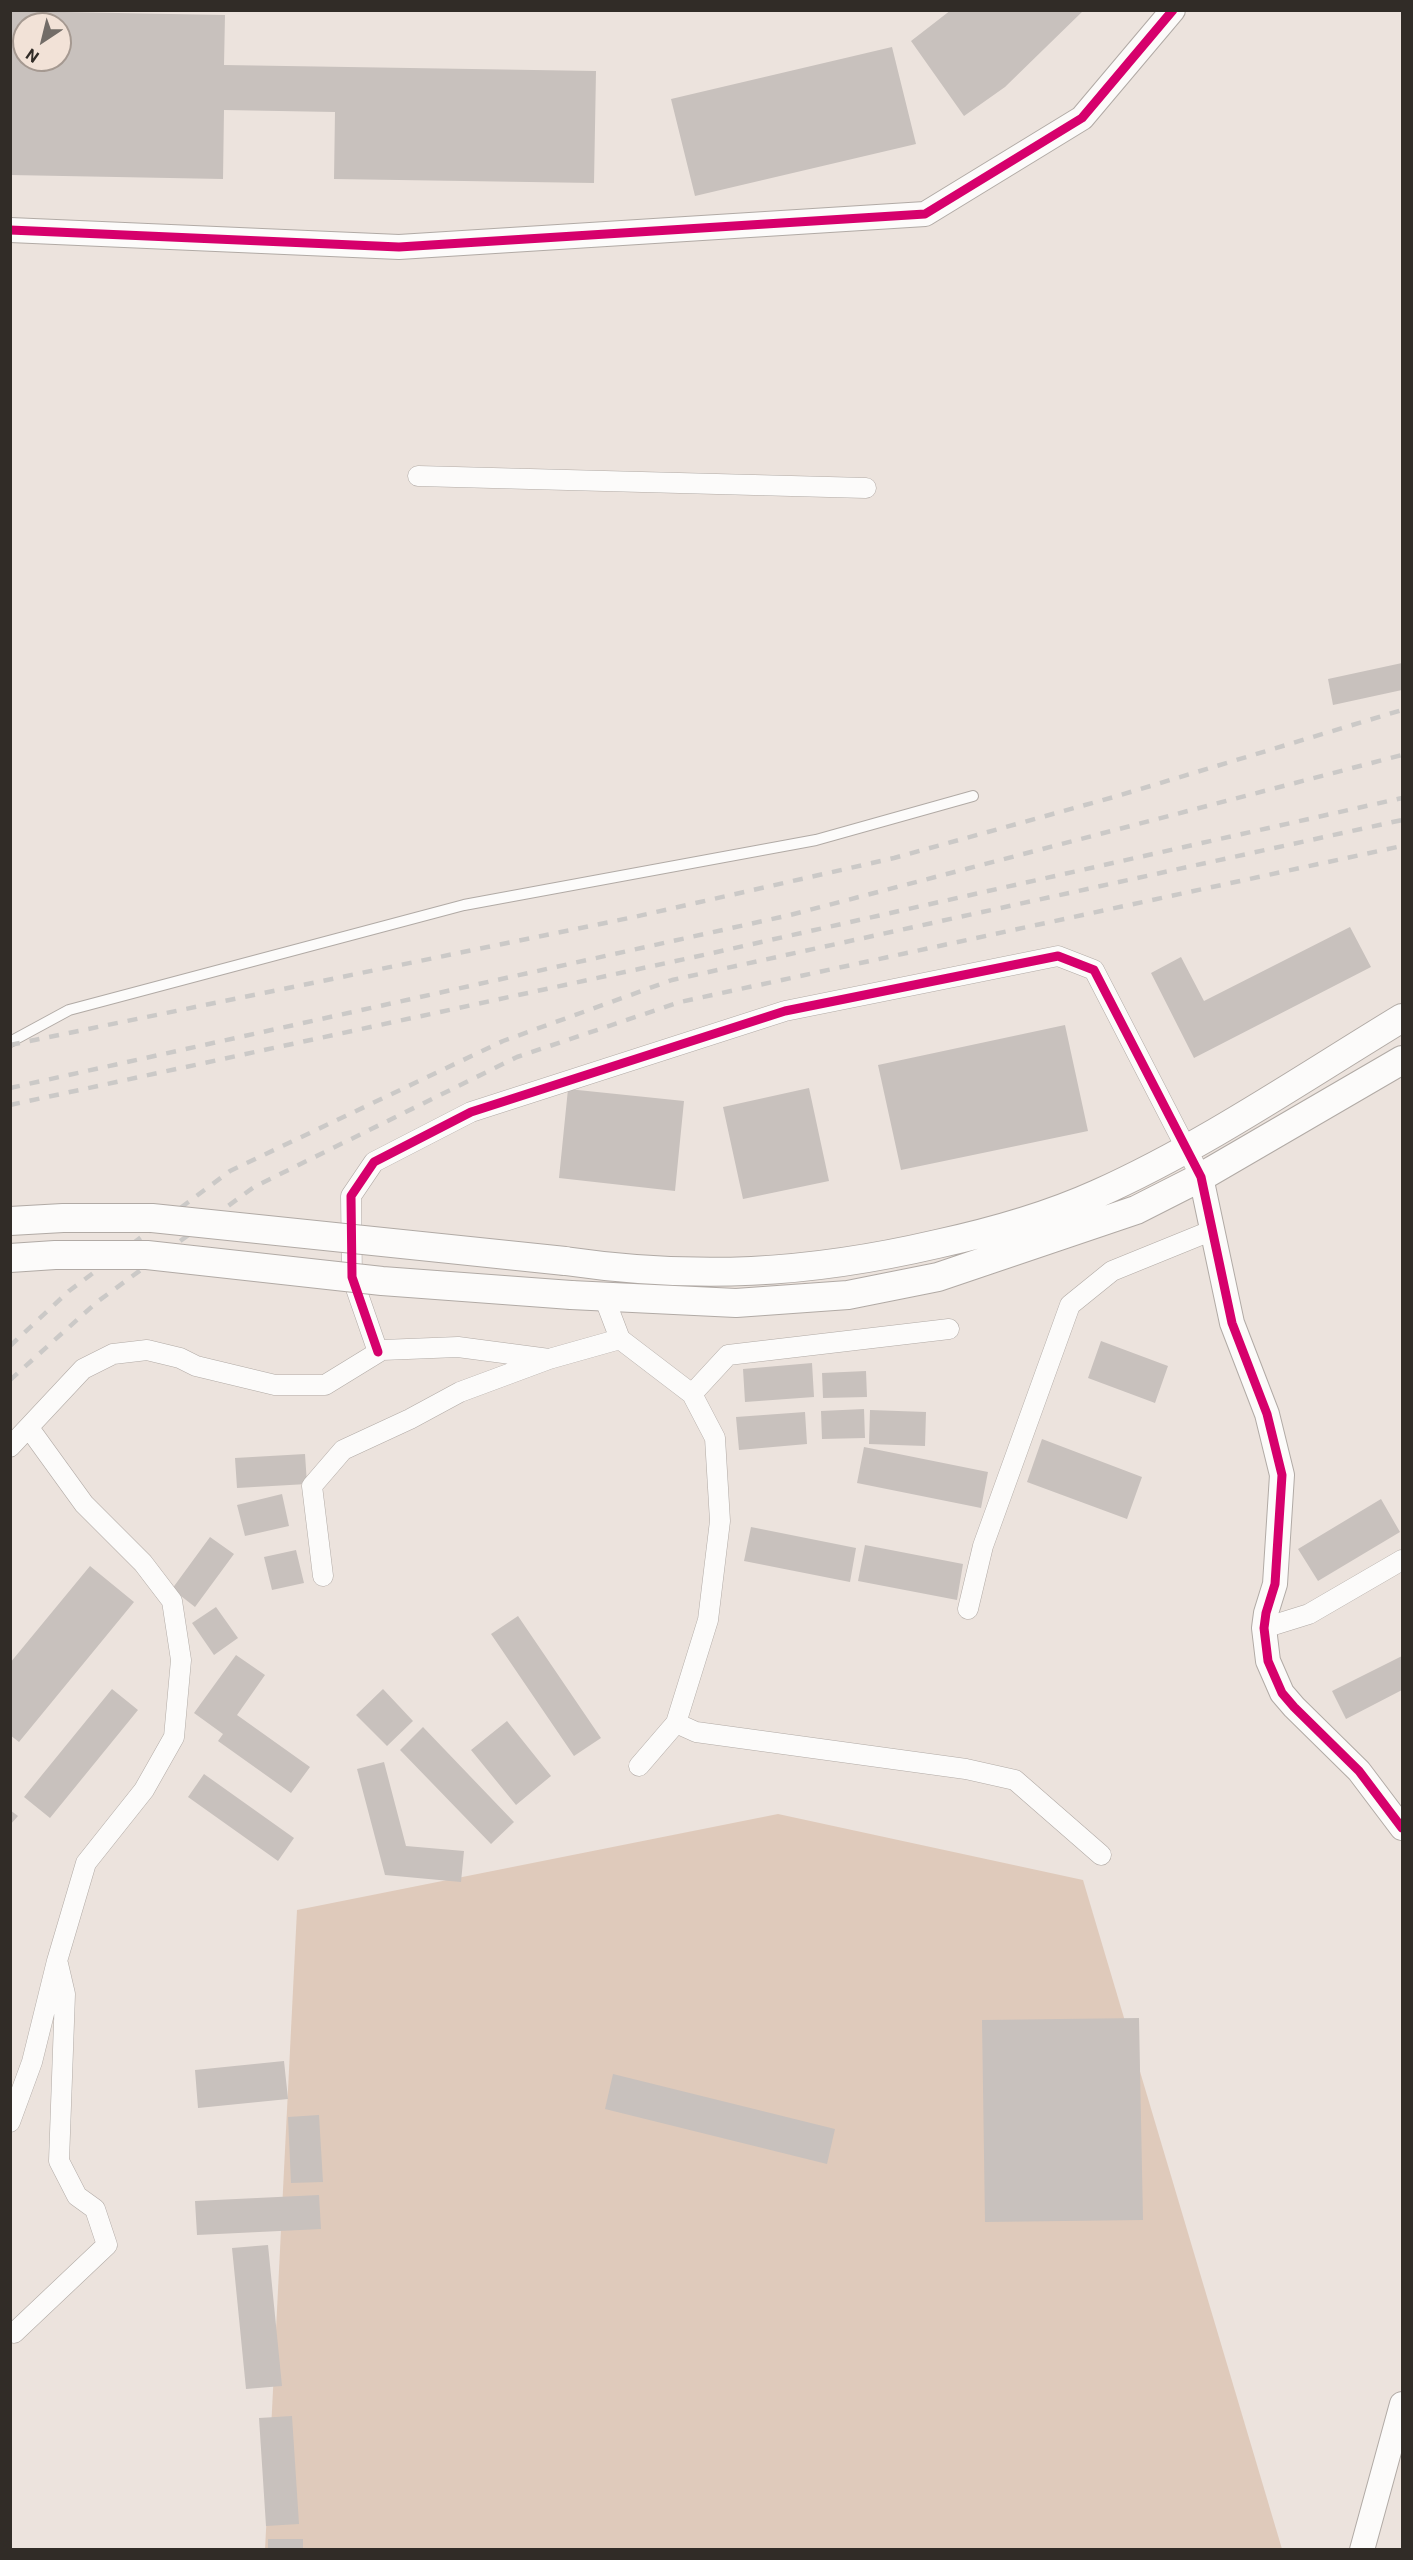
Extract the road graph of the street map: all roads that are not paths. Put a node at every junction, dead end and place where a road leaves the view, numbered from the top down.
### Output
1 (1173, 10) edge
2 (10, 230) edge
3 (418, 476) dead end
4 (866, 488) dead end
5 (973, 796) dead end
6 (1402, 1018) edge
7 (10, 1042) edge
8 (1402, 1060) edge
9 (1187, 1149) junction
10 (1201, 1177) junction
11 (10, 1221) edge
12 (1213, 1230) junction
13 (10, 1258) edge
14 (604, 1296) junction
15 (949, 1329) dead end
16 (620, 1339) junction
17 (378, 1352) junction
18 (549, 1359) junction
19 (692, 1394) junction
20 (29, 1428) junction
21 (10, 1447) edge
22 (1402, 1560) edge
23 (323, 1576) dead end
24 (968, 1609) dead end
25 (1264, 1628) junction
26 (676, 1723) junction
27 (639, 1766) dead end
28 (1402, 1828) edge
29 (1101, 1855) dead end
30 (57, 1961) junction
31 (10, 2122) edge
32 (14, 2333) dead end
33 (1402, 2404) edge
34 (1362, 2550) edge

1 - 2 street
3 - 4 street
5 - 7 lane
6 - 9 main road
8 - 10 main road
9 - 10 street
9 - 11 main road, bridge
9 - 17 street
10 - 12 street
10 - 14 main road
12 - 24 street
12 - 25 street
13 - 14 main road, bridge
14 - 16 street
15 - 19 street
16 - 18 street
16 - 19 street
17 - 18 street
17 - 20 street
18 - 23 street
19 - 26 street
20 - 21 street
20 - 30 street
22 - 25 street
25 - 28 street
26 - 27 street
26 - 29 street
30 - 31 street
30 - 32 street
33 - 34 street

